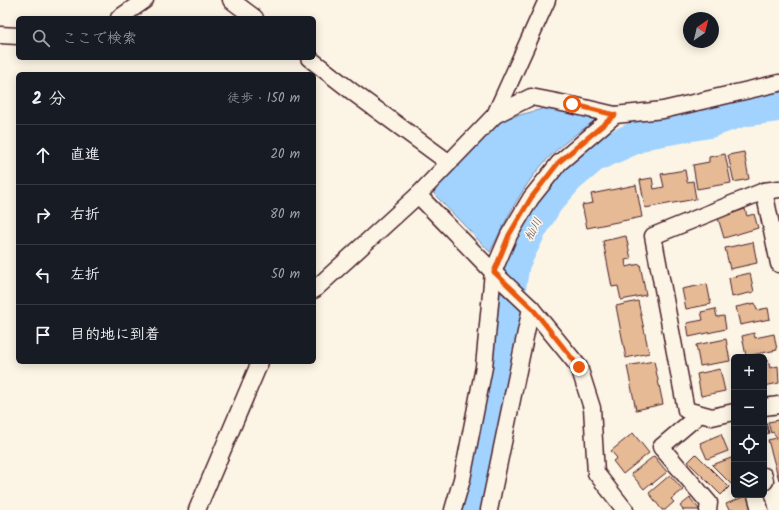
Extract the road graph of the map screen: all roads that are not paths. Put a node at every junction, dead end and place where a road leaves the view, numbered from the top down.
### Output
1 (145, 0) edge
2 (231, 0) edge
3 (547, 0) edge
4 (122, 16) edge
5 (252, 16) edge
6 (0, 35) edge
7 (16, 36) edge
8 (312, 60) edge
9 (779, 83) edge
10 (495, 115) junction
11 (615, 115) junction
12 (448, 162) junction
13 (771, 190) edge
14 (418, 195) junction
15 (779, 264) edge
16 (494, 272) junction
17 (316, 288) edge
18 (528, 304) junction
19 (259, 364) edge
20 (779, 405) edge
21 (767, 407) edge
22 (731, 413) edge
23 (700, 414) junction
24 (757, 498) edge
25 (197, 510) edge
26 (453, 510) edge
27 (489, 510) edge
28 (625, 510) edge
29 (708, 510) edge
30 (760, 510) edge

1 - 4 street
2 - 5 street
3 - 10 street
6 - 7 street
8 - 12 street
9 - 11 street
10 - 11 street
10 - 12 street
11 - 16 street
12 - 14 street
13 - 15 street
13 - 23 street
14 - 16 street
14 - 17 street
16 - 18 street
16 - 26 street
18 - 27 street
18 - 28 street
19 - 25 street
20 - 21 street
22 - 23 street
23 - 29 street
24 - 30 street

